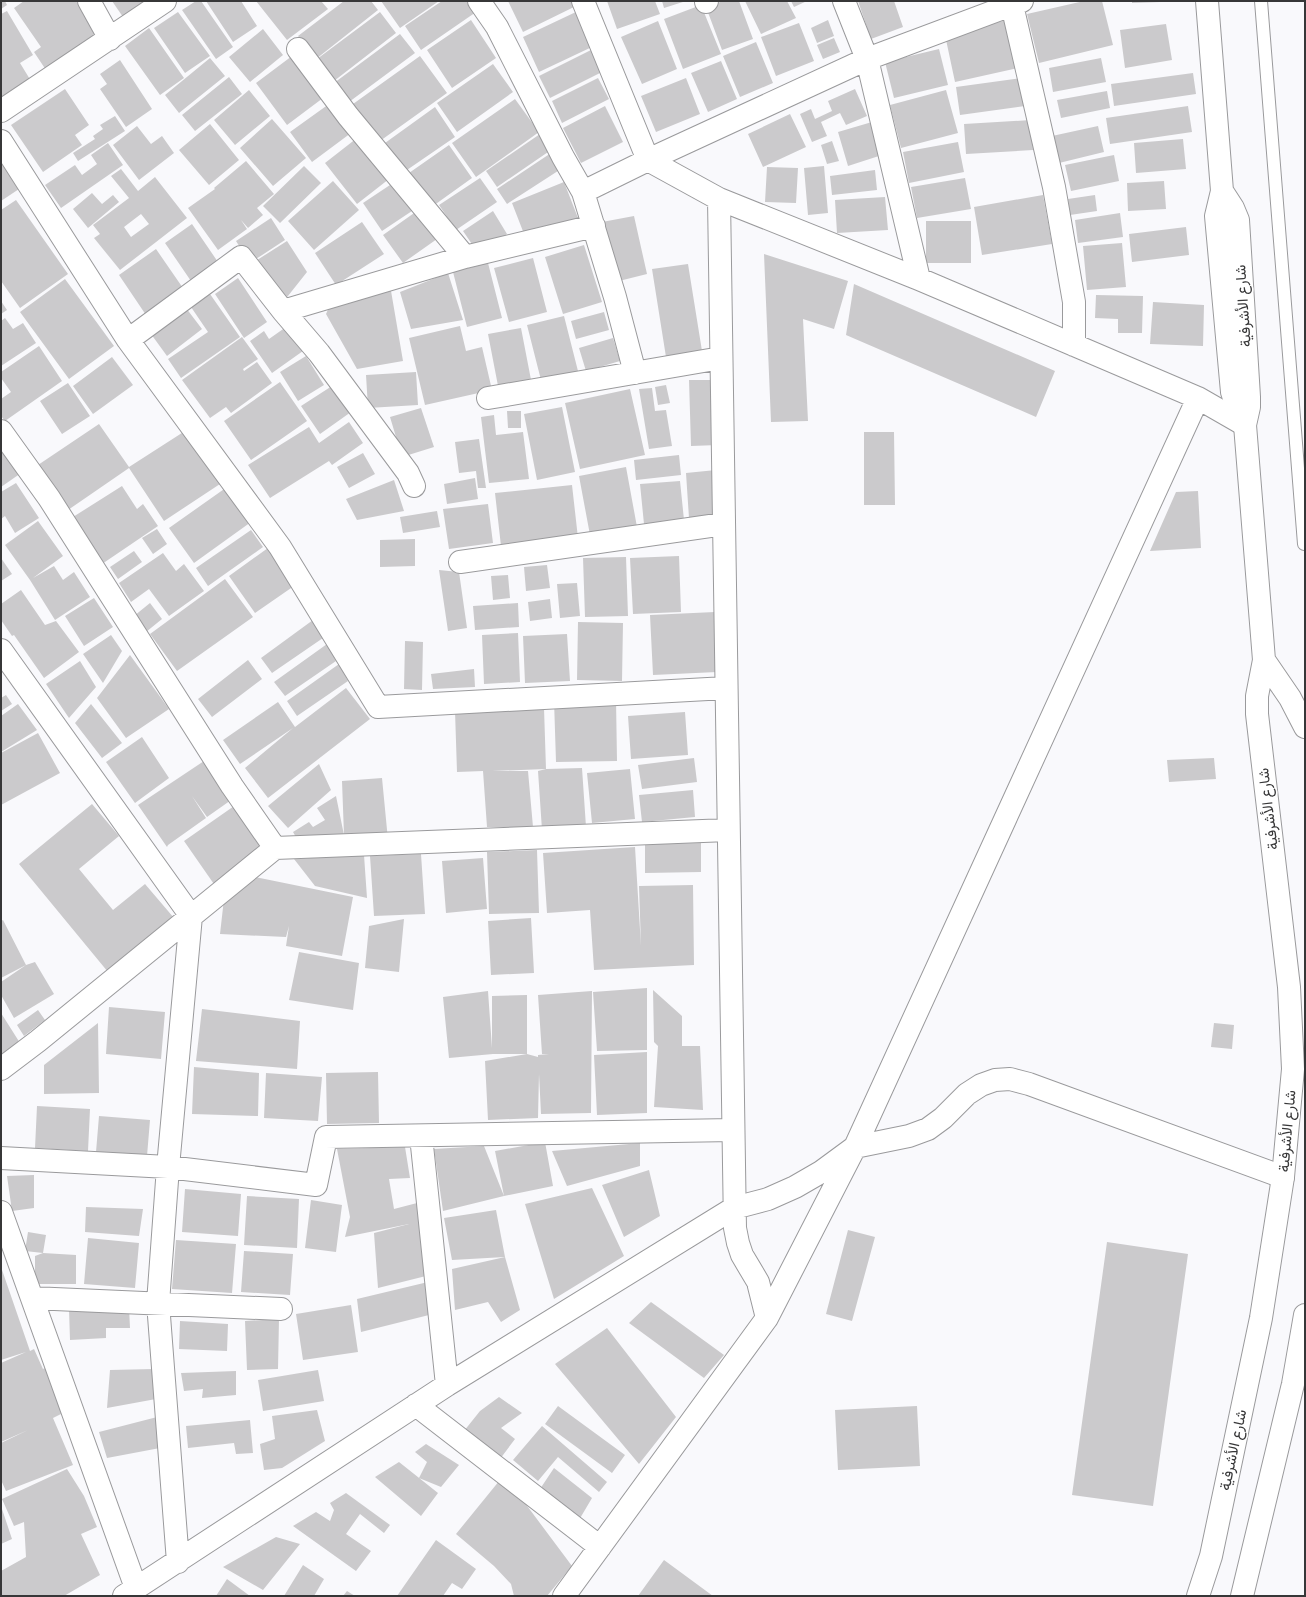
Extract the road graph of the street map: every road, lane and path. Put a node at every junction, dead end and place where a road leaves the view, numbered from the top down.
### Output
1 (89, 1) edge
2 (166, 1) edge
3 (479, 1) edge
4 (582, 1) edge
5 (844, 1) edge
6 (1207, 1) edge
7 (1261, 1) edge
8 (1017, 3) edge
9 (110, 39) junction
10 (298, 48) dead end
11 (867, 59) junction
12 (1, 111) edge
13 (1, 141) edge
14 (648, 160) junction
15 (583, 192) junction
16 (719, 199) junction
17 (594, 226) junction
18 (465, 257) junction
19 (919, 279) junction
20 (283, 311) junction
21 (128, 340) junction
22 (1074, 345) junction
23 (721, 358) junction
24 (635, 373) junction
25 (488, 398) dead end
26 (1198, 398) junction
27 (1244, 425) junction
28 (1, 431) edge
29 (414, 486) dead end
30 (724, 524) junction
31 (1304, 544) dead end
32 (460, 562) dead end
33 (1, 650) edge
34 (1264, 660) junction
35 (726, 688) junction
36 (1305, 727) edge
37 (728, 830) junction
38 (275, 848) junction
39 (191, 916) junction
40 (1299, 1067) edge
41 (1, 1069) edge
42 (733, 1130) junction
43 (421, 1136) junction
44 (855, 1147) junction
45 (1, 1158) edge
46 (168, 1166) junction
47 (1283, 1177) junction
48 (734, 1208) junction
49 (1, 1212) edge
50 (32, 1298) junction
51 (158, 1303) junction
52 (281, 1309) dead end
53 (1305, 1314) edge
54 (767, 1318) junction
55 (447, 1385) junction
56 (416, 1406) junction
57 (600, 1547) junction
58 (178, 1562) junction
59 (130, 1592) edge
60 (564, 1596) edge
61 (1198, 1596) edge
62 (1242, 1596) edge

1 - 9 street
2 - 9 street
3 - 15 street
4 - 14 street
5 - 11 street
6 - 27 street, شارع الأشرفية
7 - 31 lane
8 - 11 street
8 - 22 street
9 - 12 street
10 - 18 street
11 - 14 street
11 - 19 street
13 - 21 street
14 - 15 street
14 - 16 street
15 - 17 street
16 - 19 street
16 - 23 street
17 - 18 street
17 - 24 street
18 - 20 street
19 - 22 street
20 - 21 street
20 - 29 street
21 - 35 street
22 - 26 street
23 - 24 street
23 - 30 street
24 - 25 street
26 - 27 street
26 - 44 street
27 - 34 street, شارع الأشرفية
28 - 38 street
30 - 32 street
30 - 35 street
33 - 39 street
34 - 36 street, شارع الأشرفية
34 - 40 street, شارع الأشرفية
35 - 37 street
37 - 38 street
37 - 42 street
38 - 39 street
39 - 41 street
39 - 46 street
40 - 47 street, شارع الأشرفية
42 - 43 street
42 - 48 street
43 - 46 street
43 - 55 street
44 - 47 street
44 - 48 street
44 - 54 street
45 - 46 street
46 - 51 street
47 - 61 street, شارع الأشرفية
48 - 54 street
48 - 55 street
49 - 50 street
50 - 51 street
50 - 59 street
51 - 52 street
51 - 58 street
53 - 62 street
54 - 57 street
55 - 56 street
56 - 57 street
56 - 58 street
57 - 60 street
58 - 59 street

